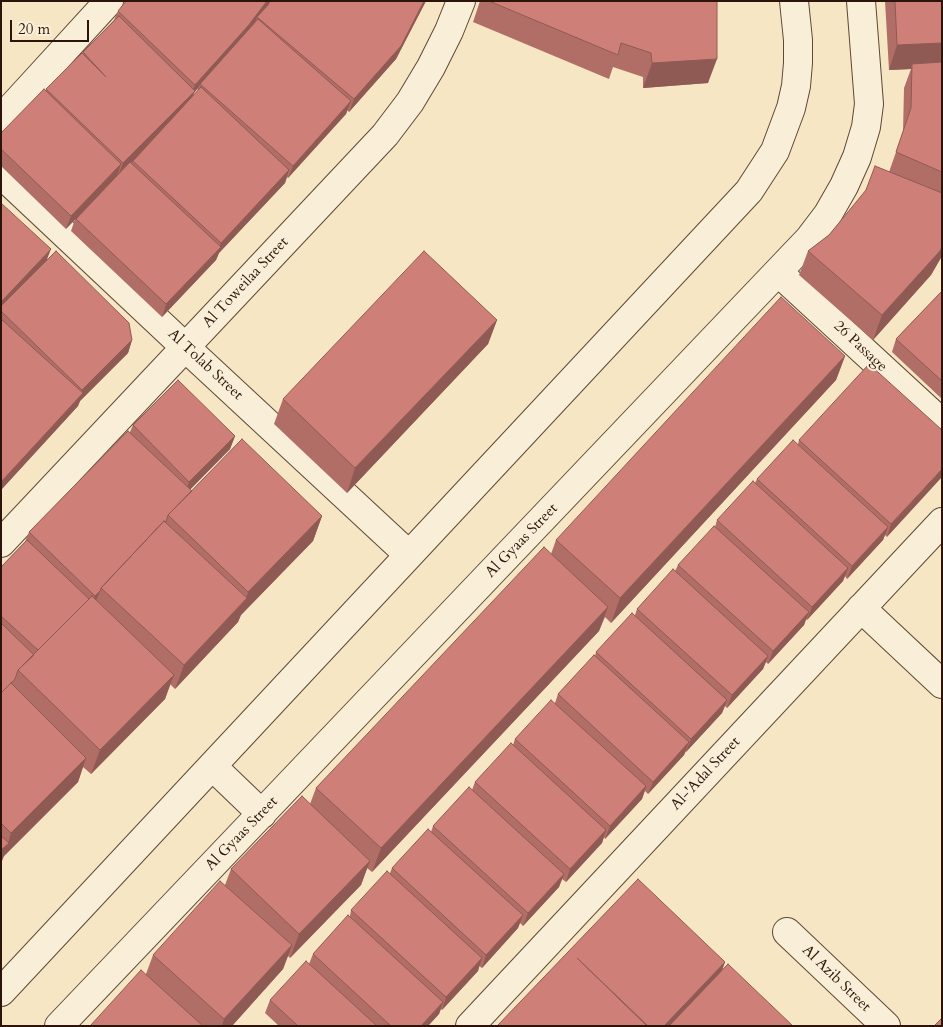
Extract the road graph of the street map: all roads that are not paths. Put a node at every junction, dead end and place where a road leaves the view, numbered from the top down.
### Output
1 (109, 1) edge
2 (461, 1) edge
3 (794, 1) edge
4 (860, 1) edge
5 (1, 120) edge
6 (1, 174) edge
7 (778, 272) junction
8 (185, 347) junction
9 (942, 423) edge
10 (942, 522) edge
11 (1, 543) edge
12 (409, 555) junction
13 (862, 608) junction
14 (942, 684) edge
15 (212, 766) junction
16 (262, 814) junction
17 (787, 932) dead end
18 (1, 992) edge
19 (59, 1026) edge
20 (470, 1026) edge
21 (886, 1026) edge

1 - 5 street
2 - 8 street, Al Toweilaa Street
3 - 12 street
4 - 7 street, Al Gyaas Street
6 - 8 street, Al Tolab Street
7 - 9 street, 26 Passage
7 - 16 street, Al Gyaas Street
8 - 11 street, Al Toweilaa Street
8 - 12 street, Al Tolab Street
10 - 13 street, Al-'Adal Street
12 - 15 street
13 - 14 street
13 - 20 street, Al-'Adal Street
15 - 16 street
15 - 18 street
16 - 19 street, Al Gyaas Street
17 - 21 street, Al Azib Street

